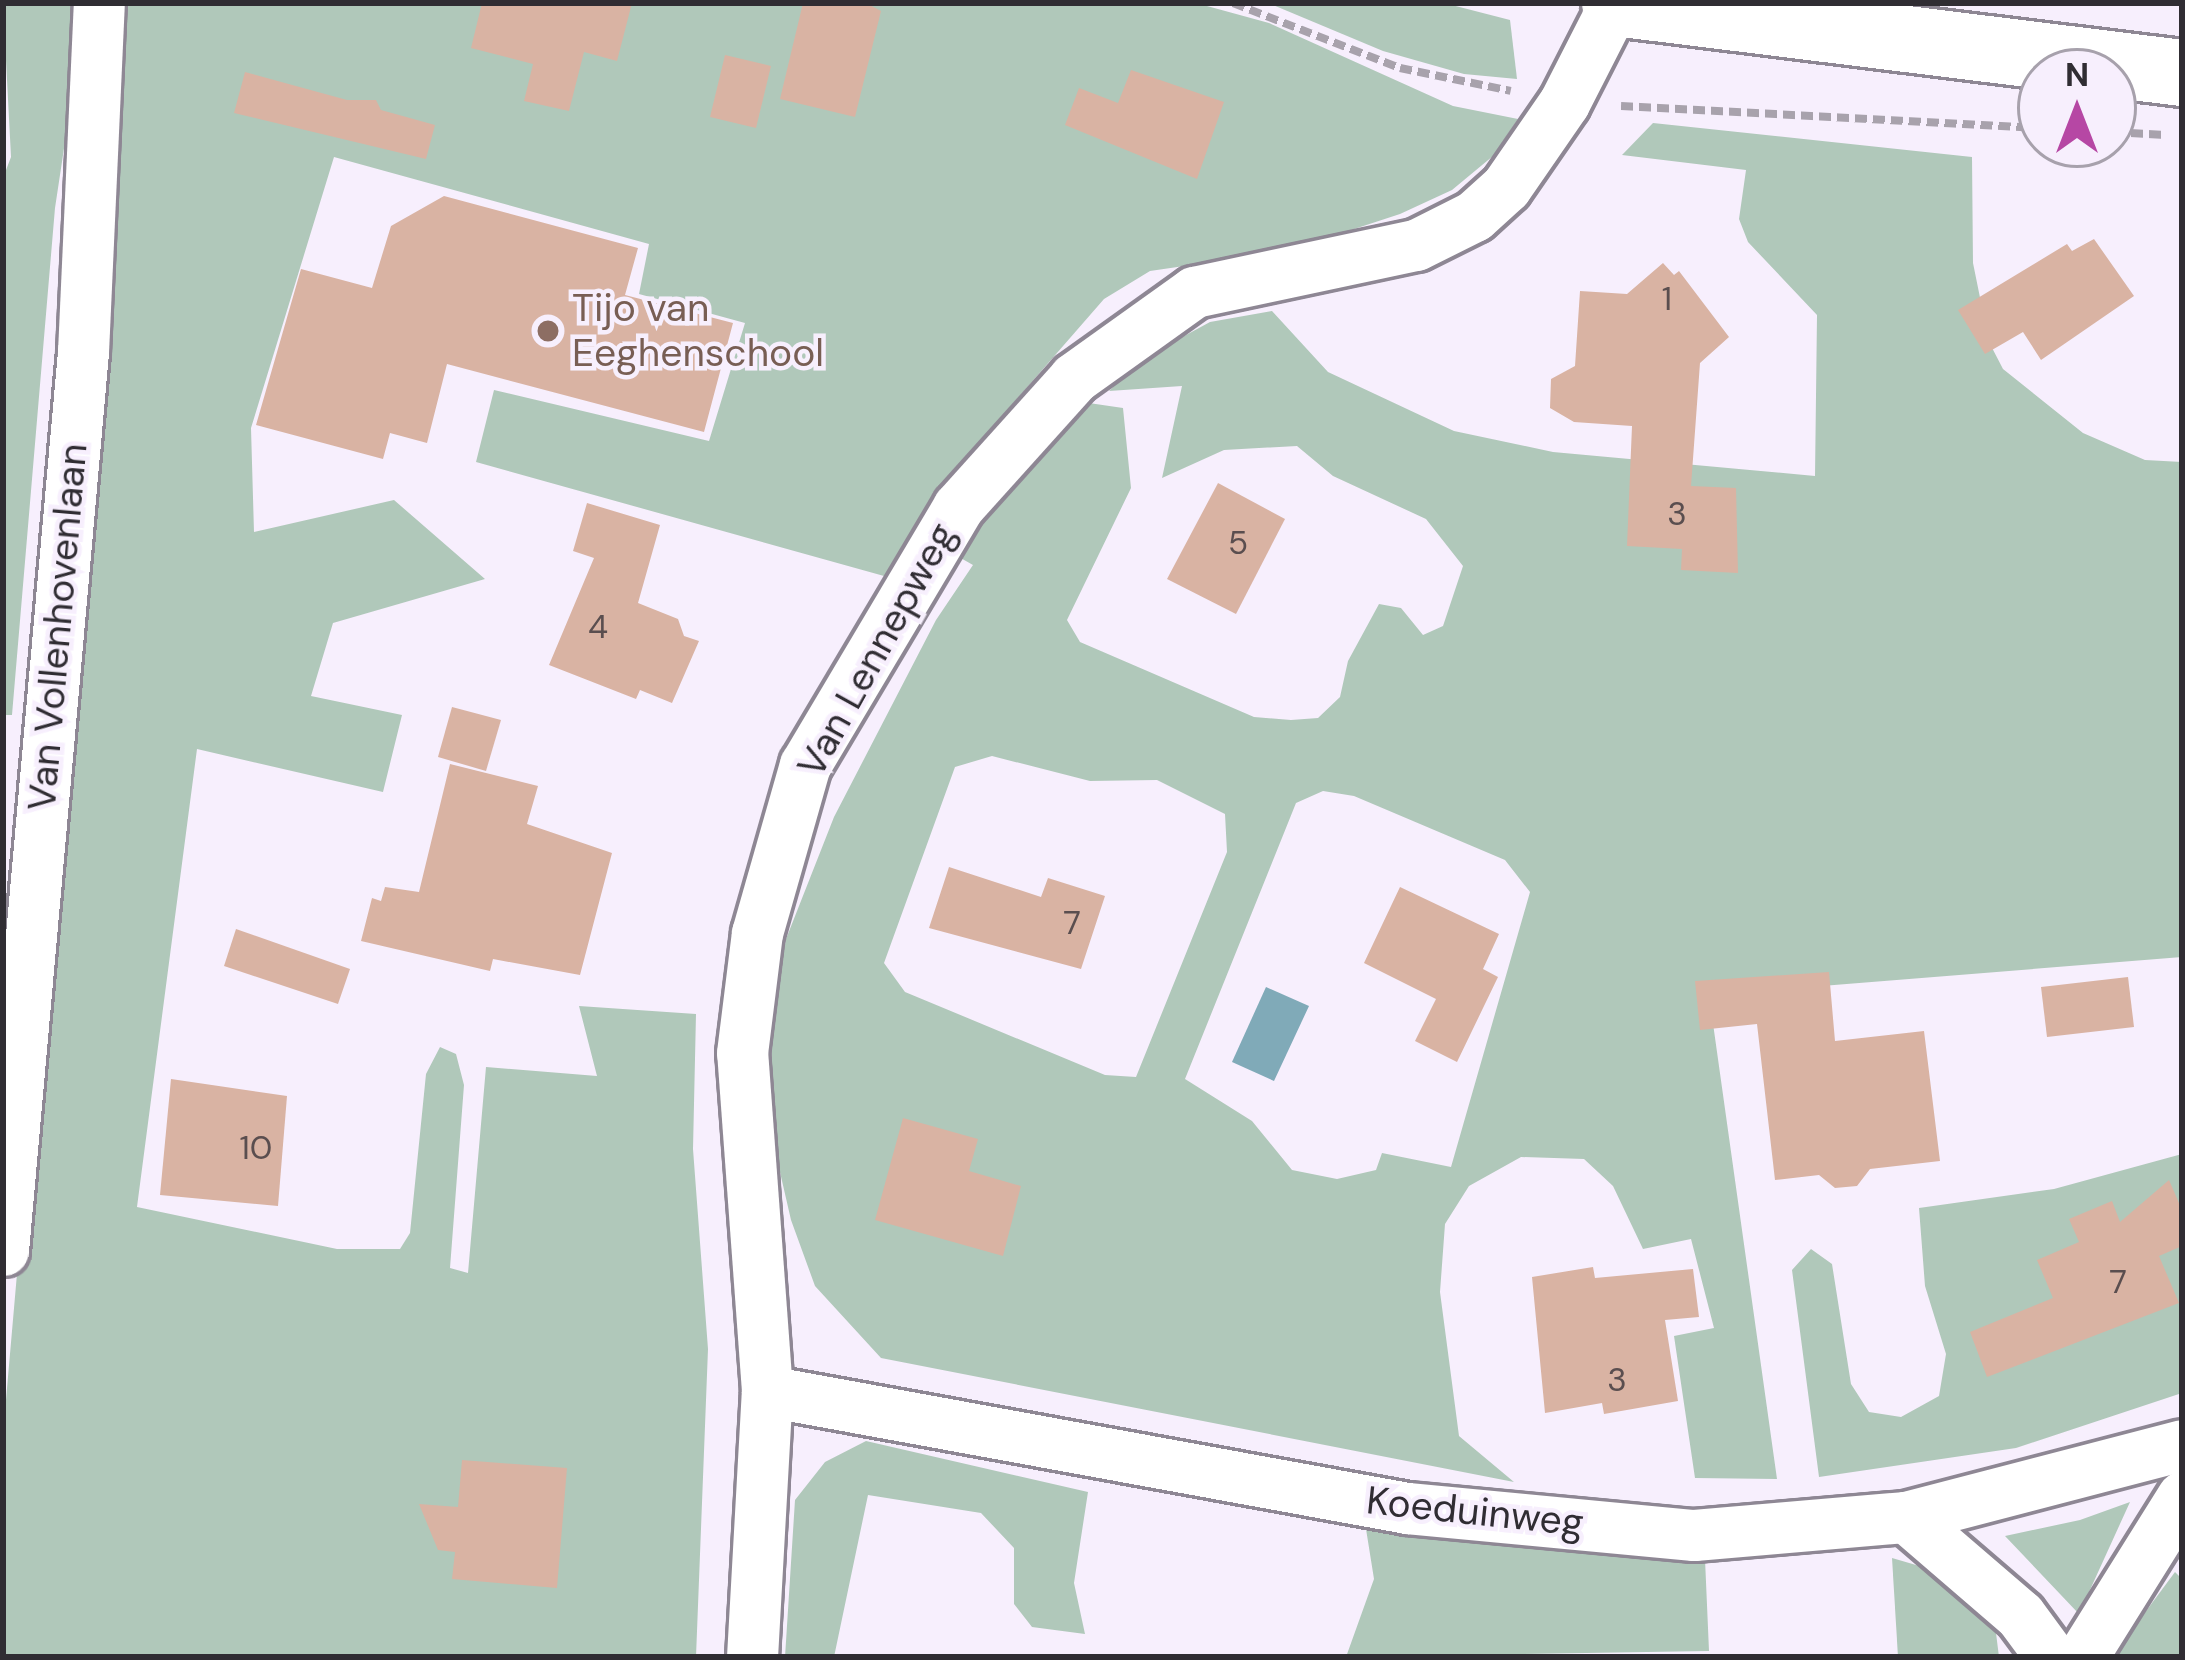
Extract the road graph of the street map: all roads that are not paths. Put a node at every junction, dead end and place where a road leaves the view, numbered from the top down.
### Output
1 (99, 3) edge
2 (1615, 3) edge
3 (2182, 73) edge
4 (3, 1250) edge
5 (767, 1391) junction
6 (2182, 1445) edge
7 (2182, 1497) edge
8 (1906, 1517) junction
9 (752, 1657) edge
10 (2051, 1657) edge
11 (2082, 1657) edge

1 - 4 street, Van Vollenhovenlaan
2 - 3 main road
2 - 5 street, Van Lennepweg
5 - 8 street, Koeduinweg
5 - 9 street, Van Lennepweg
6 - 8 street, Koeduinweg
7 - 11 street
8 - 10 street

